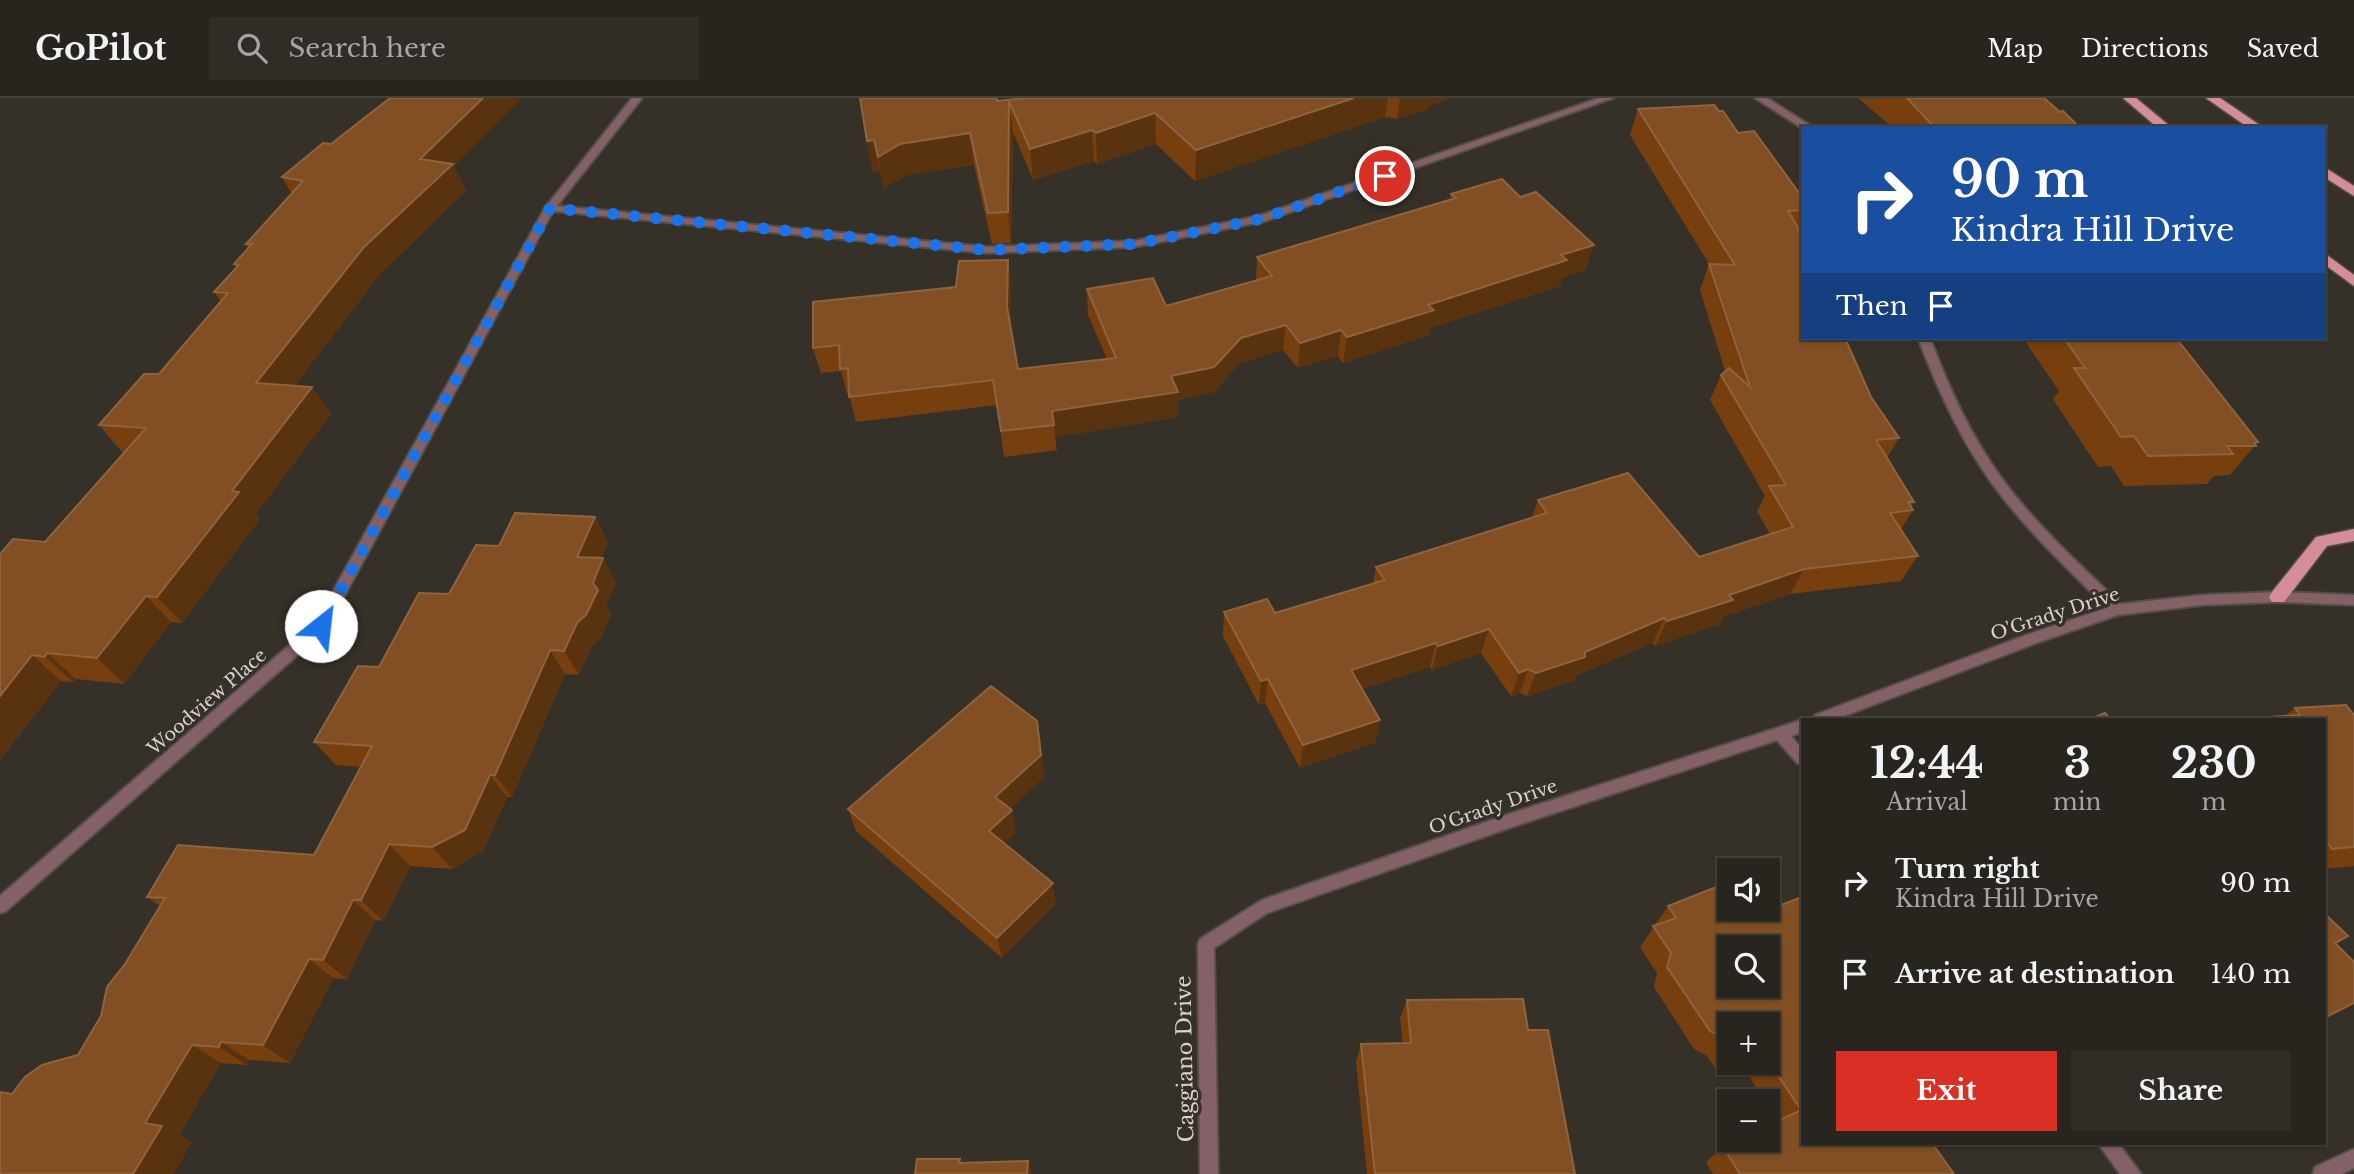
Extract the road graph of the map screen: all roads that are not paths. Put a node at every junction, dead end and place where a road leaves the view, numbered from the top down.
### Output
1 (637, 98) edge
2 (1608, 98) edge
3 (1760, 98) edge
4 (2129, 98) edge
5 (2212, 98) edge
6 (1806, 126) edge
7 (2164, 126) edge
8 (2255, 126) edge
9 (2326, 172) edge
10 (2354, 191) edge
11 (550, 208) junction
12 (2326, 259) edge
13 (2354, 282) edge
14 (1925, 340) edge
15 (2354, 536) edge
16 (2278, 597) junction
17 (2354, 600) edge
18 (2118, 610) junction
19 (1823, 718) edge
20 (1801, 726) edge
21 (1781, 734) junction
22 (1801, 758) edge
23 (0, 906) edge
24 (1206, 944) joint
25 (2109, 1145) edge
26 (2354, 1158) edge
27 (1209, 1174) edge
28 (2132, 1174) edge
29 (2322, 1174) edge

1 - 11 street, Woodview Place
2 - 11 street
3 - 6 street
4 - 7 main road
5 - 8 main road
9 - 10 main road
11 - 23 street, Woodview Place
12 - 13 main road
14 - 18 street
15 - 16 main road
16 - 17 street, O'Grady Drive
16 - 18 street, O'Grady Drive
18 - 19 street, O'Grady Drive
20 - 21 street, O'Grady Drive
21 - 22 street
21 - 24 street, O'Grady Drive
24 - 27 street, Caggiano Drive
25 - 28 street
26 - 29 street

